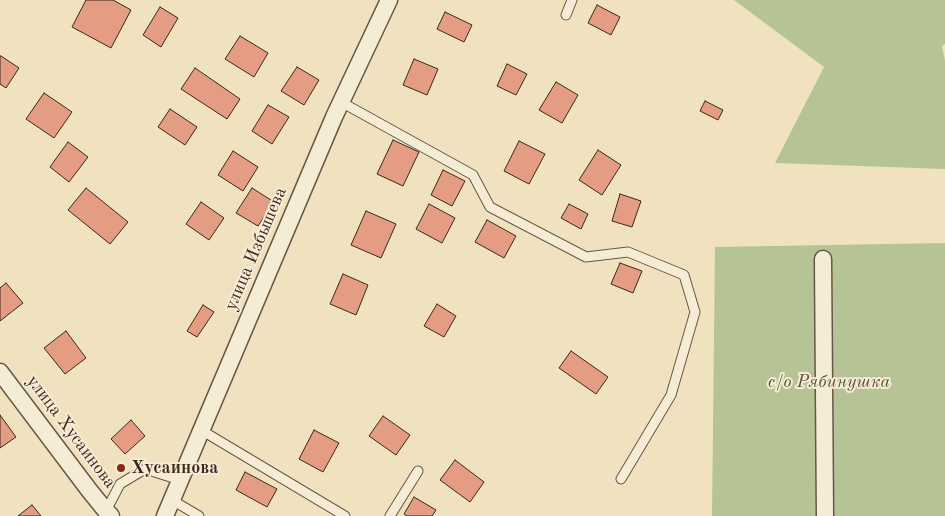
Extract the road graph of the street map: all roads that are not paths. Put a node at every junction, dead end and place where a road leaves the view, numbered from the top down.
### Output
1 (389, 0) edge
2 (572, 0) edge
3 (566, 15) dead end
4 (341, 102) junction
5 (823, 258) dead end
6 (0, 372) edge
7 (201, 430) junction
8 (418, 471) dead end
9 (621, 479) dead end
10 (180, 480) junction
11 (172, 500) junction
12 (109, 514) edge
13 (165, 516) edge
14 (199, 516) edge
15 (345, 516) edge
16 (390, 516) edge
17 (825, 516) edge

1 - 4 street, улица Избышева
2 - 3 lane
4 - 7 street, улица Избышева
4 - 9 lane
5 - 17 street
6 - 12 street, улица Хусаинова
7 - 10 street, улица Избышева
7 - 15 lane
8 - 16 lane
10 - 11 street, улица Избышева
10 - 12 lane
11 - 13 street, улица Избышева
11 - 14 lane

